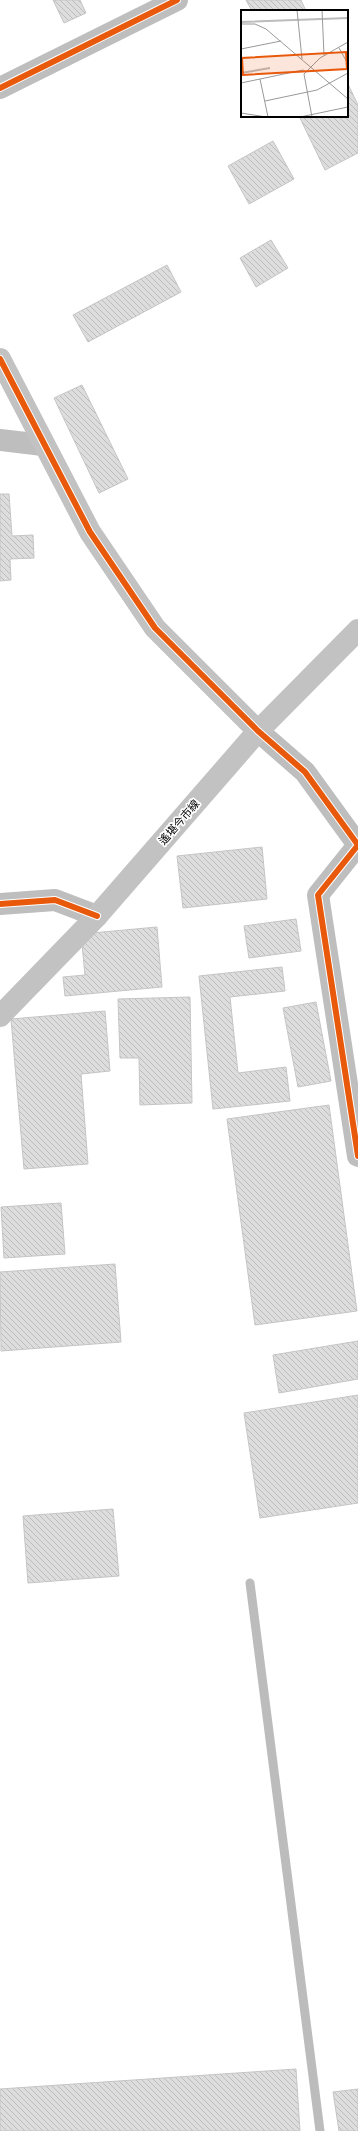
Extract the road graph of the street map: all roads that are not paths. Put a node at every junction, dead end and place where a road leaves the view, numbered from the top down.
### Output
1 (177, 0) edge
2 (0, 88) edge
3 (0, 359) edge
4 (0, 440) edge
5 (43, 445) junction
6 (358, 630) edge
7 (258, 731) junction
8 (358, 845) edge
9 (0, 904) edge
10 (97, 916) junction
11 (0, 1016) edge
12 (358, 1156) edge

1 - 2 street
3 - 5 main road
4 - 5 street
5 - 7 main road
6 - 7 main road, 遙堪今市線
7 - 8 street
7 - 10 main road, 遙堪今市線
8 - 12 street
9 - 10 street
10 - 11 main road, 遙堪今市線

